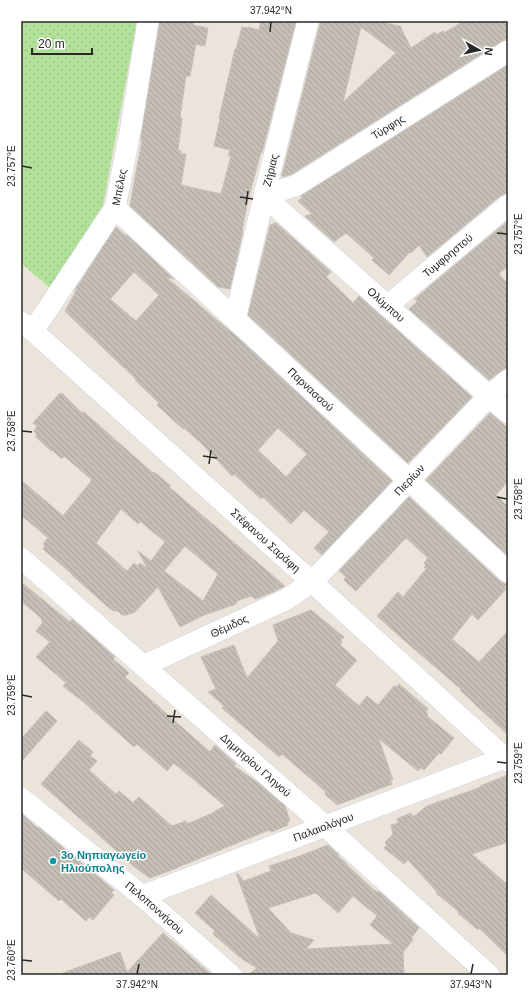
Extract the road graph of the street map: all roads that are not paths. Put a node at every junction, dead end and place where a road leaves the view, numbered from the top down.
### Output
1 (148, 21) edge
2 (308, 21) edge
3 (508, 51) edge
4 (264, 196) junction
5 (508, 204) edge
6 (115, 208) junction
7 (387, 306) junction
8 (235, 319) junction
9 (27, 327) edge
10 (508, 380) edge
11 (489, 396) junction
12 (508, 413) edge
13 (409, 480) junction
14 (21, 558) edge
15 (508, 572) edge
16 (312, 582) junction
17 (143, 666) junction
18 (506, 760) edge
19 (21, 798) edge
20 (324, 826) junction
21 (142, 896) junction
22 (231, 975) edge
23 (489, 975) edge

1 - 6 street, Μπέλες
2 - 4 street, Ζήριας
3 - 4 street, Τύρφης
4 - 7 street, Ολύμπου
4 - 8 street, Ζήριας
5 - 7 street, Τυμφρηστού
6 - 8 street, Παρνασσού
6 - 9 street, Μπέλες
7 - 11 street, Ολύμπου
8 - 13 street, Παρνασσού
9 - 16 street, Στέφανου Σαράφη
10 - 11 street, Πιερίων
11 - 12 street, Ολύμπου
11 - 13 street, Πιερίων
13 - 15 street, Παρνασσού
13 - 16 street, Πιερίων
14 - 17 street, Δημητρίου Γληνού
16 - 17 street, Θέμιδος
16 - 18 street, Στέφανου Σαράφη
17 - 20 street, Δημητρίου Γληνού
18 - 20 street, Παλαιολόγου
19 - 21 street, Πελοποννήσου
20 - 21 street, Παλαιολόγου
20 - 23 street, Δημητρίου Γληνού
21 - 22 street, Πελοποννήσου

